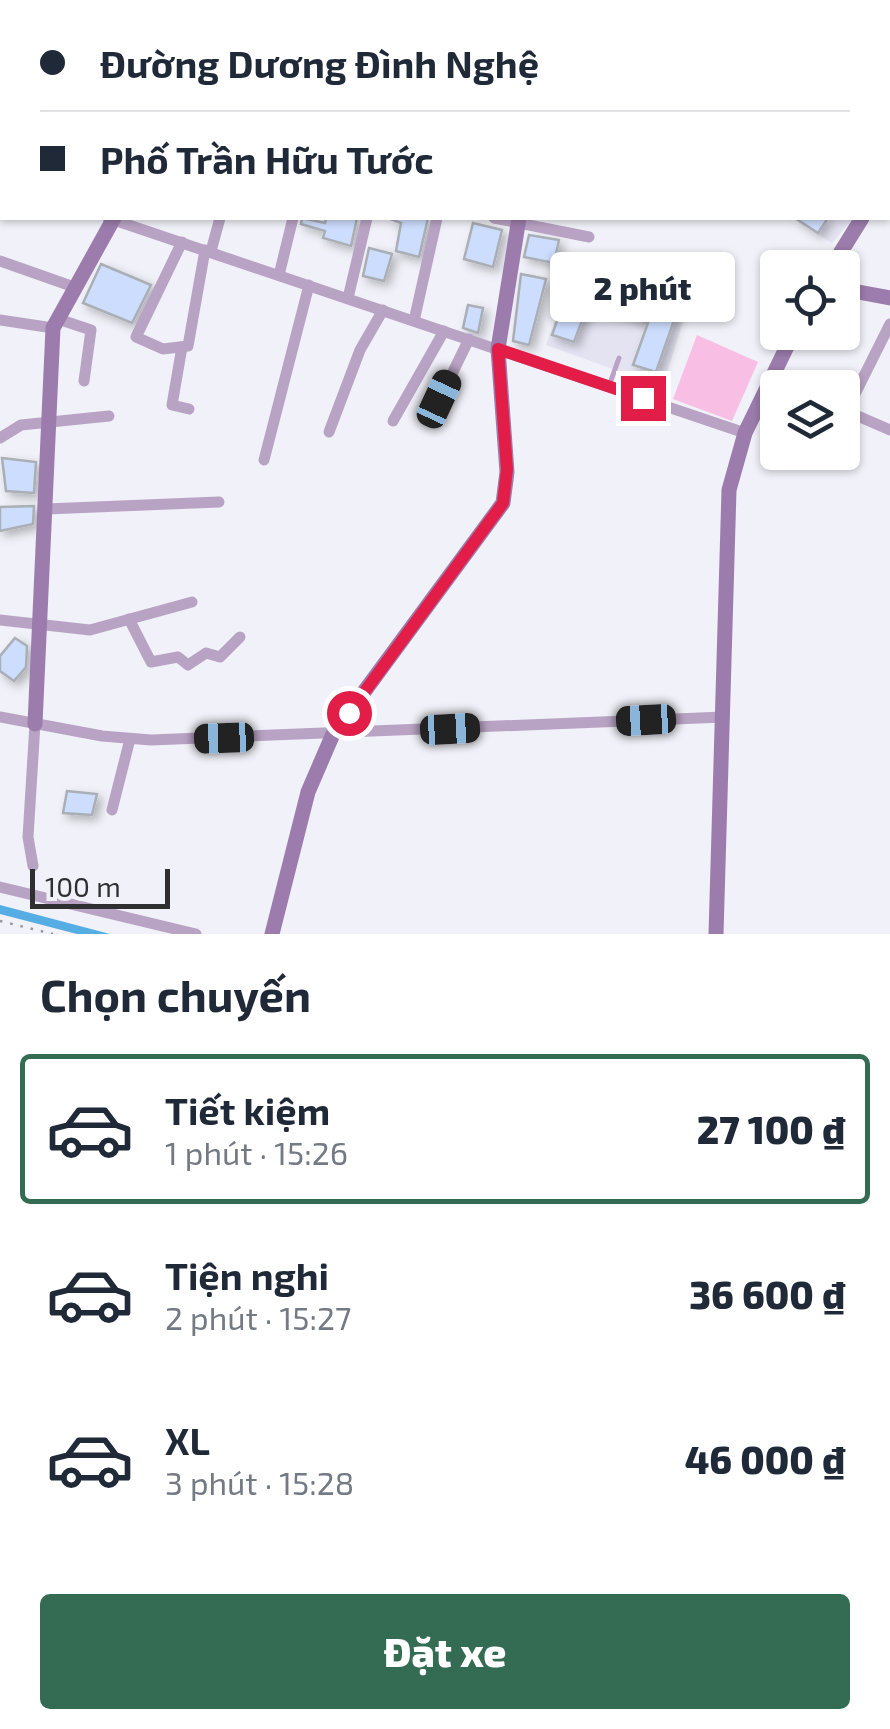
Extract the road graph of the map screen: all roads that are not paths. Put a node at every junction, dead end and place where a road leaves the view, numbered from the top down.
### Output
1 (111, 220) edge
2 (118, 220) edge
3 (219, 220) edge
4 (293, 220) edge
5 (367, 220) edge
6 (437, 220) edge
7 (518, 220) edge
8 (861, 220) edge
9 (588, 237) dead end
10 (182, 242) junction
11 (208, 250) junction
12 (842, 250) edge
13 (0, 261) edge
14 (279, 275) junction
15 (308, 285) junction
16 (74, 287) junction
17 (860, 292) edge
18 (348, 298) junction
19 (890, 298) edge
20 (383, 310) junction
21 (0, 320) edge
22 (414, 321) junction
23 (55, 324) junction
24 (890, 324) edge
25 (444, 331) junction
26 (469, 339) junction
27 (182, 347) junction
28 (498, 349) junction
29 (785, 350) edge
30 (620, 358) dead end
31 (84, 381) dead end
32 (860, 383) edge
33 (609, 386) junction
34 (189, 410) dead end
35 (109, 416) dead end
36 (860, 420) edge
37 (393, 421) dead end
38 (429, 421) dead end
39 (47, 423) junction
40 (890, 430) edge
41 (330, 432) dead end
42 (744, 434) junction
43 (0, 440) edge
44 (264, 460) dead end
45 (218, 502) dead end
46 (46, 509) junction
47 (192, 602) dead end
48 (129, 619) junction
49 (0, 620) edge
50 (41, 626) junction
51 (240, 637) dead end
52 (0, 717) edge
53 (724, 717) junction
54 (34, 724) junction
55 (333, 734) junction
56 (130, 738) junction
57 (112, 810) dead end
58 (34, 866) dead end
59 (0, 887) edge
60 (196, 934) edge
61 (272, 934) edge
62 (716, 934) edge

1 - 16 street
2 - 10 street
3 - 11 street
4 - 14 street
5 - 18 street
6 - 22 street
7 - 9 street
7 - 28 street
8 - 12 street
10 - 11 street
10 - 27 street
11 - 14 street
11 - 27 street
13 - 16 street
14 - 15 street
15 - 18 street
15 - 44 street
16 - 23 street
17 - 19 street
18 - 20 street
20 - 22 street
20 - 41 street
21 - 23 street
22 - 25 street
23 - 31 street
23 - 39 street
24 - 32 street
25 - 26 street
25 - 37 street
26 - 28 street
26 - 38 street
27 - 34 street
28 - 33 street
28 - 55 street
29 - 42 street
30 - 33 lane
33 - 42 street
35 - 39 street
36 - 40 street
39 - 43 street
39 - 46 street
42 - 53 street
45 - 46 street
46 - 50 street
47 - 48 street
48 - 50 street
48 - 51 street
49 - 50 street
50 - 54 street
52 - 54 street
53 - 55 street
53 - 62 street
54 - 56 street
54 - 58 street
55 - 56 street
55 - 61 street
56 - 57 street
59 - 60 street

